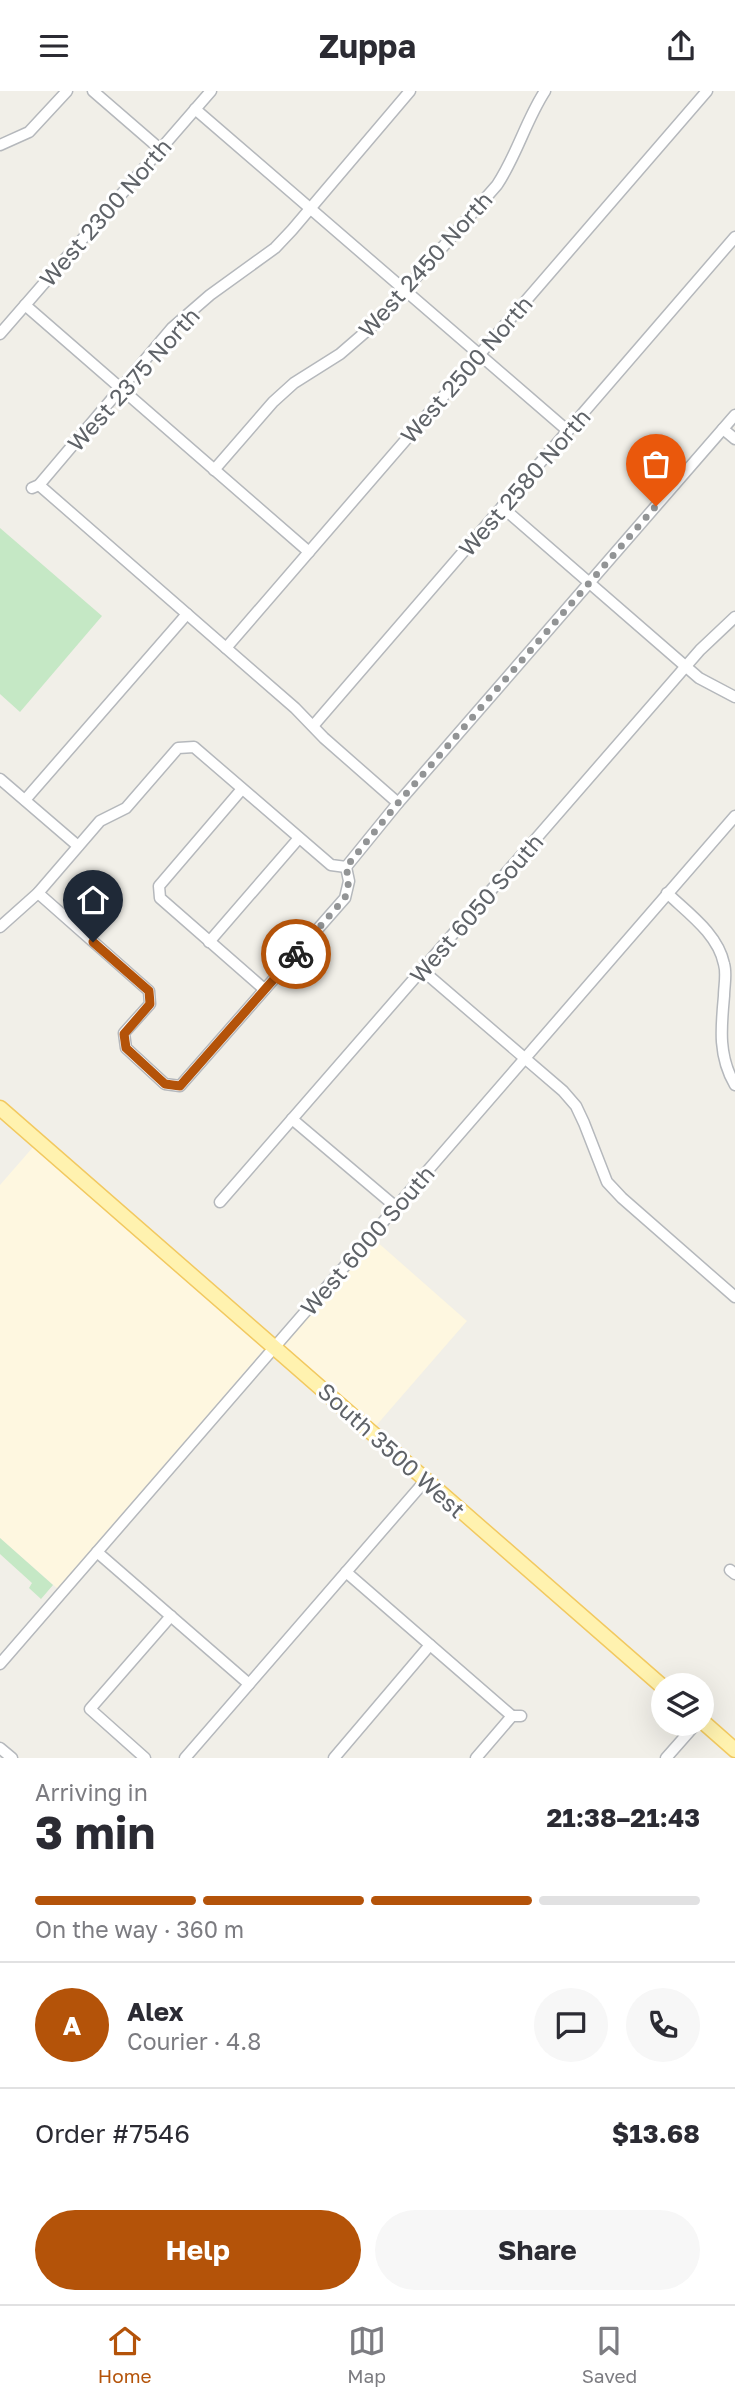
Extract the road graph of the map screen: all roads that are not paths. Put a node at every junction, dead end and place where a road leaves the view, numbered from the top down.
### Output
1 (67, 91) edge
2 (93, 91) edge
3 (211, 91) edge
4 (410, 91) edge
5 (545, 91) edge
6 (707, 91) edge
7 (195, 109) junction
8 (0, 145) edge
9 (160, 149) junction
10 (310, 209) junction
11 (735, 237) edge
12 (404, 291) junction
13 (25, 305) junction
14 (0, 334) edge
15 (478, 356) junction
16 (121, 389) junction
17 (735, 415) edge
18 (723, 429) junction
19 (568, 431) junction
20 (735, 439) edge
21 (214, 470) junction
22 (502, 507) junction
23 (309, 552) junction
24 (589, 583) junction
25 (187, 614) junction
26 (735, 617) edge
27 (226, 648) junction
28 (686, 666) junction
29 (735, 697) edge
30 (313, 726) junction
31 (0, 779) edge
32 (242, 789) junction
33 (24, 800) junction
34 (398, 803) junction
35 (735, 816) edge
36 (299, 838) junction
37 (78, 846) junction
38 (346, 867) junction
39 (37, 893) junction
40 (667, 893) junction
41 (0, 927) edge
42 (209, 941) junction
43 (422, 969) junction
44 (264, 989) junction
45 (525, 1057) junction
46 (735, 1085) edge
47 (0, 1108) edge
48 (292, 1119) junction
49 (220, 1202) dead end
50 (396, 1206) junction
51 (735, 1297) edge
52 (274, 1346) junction
53 (425, 1481) junction
54 (97, 1552) junction
55 (346, 1572) junction
56 (171, 1616) junction
57 (430, 1645) junction
58 (0, 1664) edge
59 (651, 1678) edge
60 (250, 1684) junction
61 (714, 1732) edge
62 (685, 1736) edge
63 (0, 1748) edge
64 (134, 1749) junction
65 (735, 1750) edge
66 (12, 1758) edge
67 (126, 1758) edge
68 (145, 1758) edge
69 (185, 1758) edge
70 (334, 1758) edge
71 (476, 1758) edge
72 (666, 1758) edge

1 - 8 street
2 - 9 street
3 - 7 street, West 2300 North
4 - 10 street, West 2375 North
5 - 12 street, West 2450 North
6 - 15 street, West 2500 North
7 - 9 street, West 2300 North
7 - 10 street
9 - 13 street, West 2300 North
10 - 12 street
10 - 16 street, West 2375 North
11 - 19 street, West 2580 North
12 - 15 street
12 - 21 street, West 2450 North
13 - 14 street, West 2300 North
13 - 16 street
15 - 19 street
15 - 23 street, West 2500 North
16 - 21 street
16 - 25 street, West 2375 North
17 - 18 street
18 - 20 street
18 - 24 street
19 - 22 street, West 2580 North
21 - 23 street
22 - 24 street
22 - 30 street, West 2580 North
23 - 27 street, West 2500 North
24 - 28 street
24 - 34 street
25 - 27 street
25 - 33 street
26 - 28 street, West 6050 South
27 - 30 street
28 - 29 street
28 - 43 street, West 6050 South
30 - 34 street
31 - 33 street
32 - 36 street
32 - 37 street
32 - 42 street
33 - 37 street
34 - 38 street
35 - 40 street, West 6000 South
36 - 38 street
36 - 42 street
37 - 39 street
38 - 44 street
39 - 41 street
39 - 44 street
40 - 45 street, West 6000 South
40 - 46 street
42 - 44 street
43 - 45 street
43 - 48 street, West 6050 South
45 - 50 street, West 6000 South
45 - 51 street
47 - 52 main road, South 3500 West
48 - 49 street, West 6050 South
48 - 50 street
50 - 52 street, West 6000 South
52 - 53 main road, South 3500 West
52 - 54 street, West 6000 South
53 - 55 street
53 - 59 main road, South 3500 West
54 - 56 street
54 - 58 street, West 6000 South
55 - 57 street
55 - 60 street
56 - 60 street
56 - 64 street
57 - 70 street
57 - 71 street
60 - 69 street
61 - 65 main road
62 - 72 street
63 - 66 street
64 - 67 street
64 - 68 street

